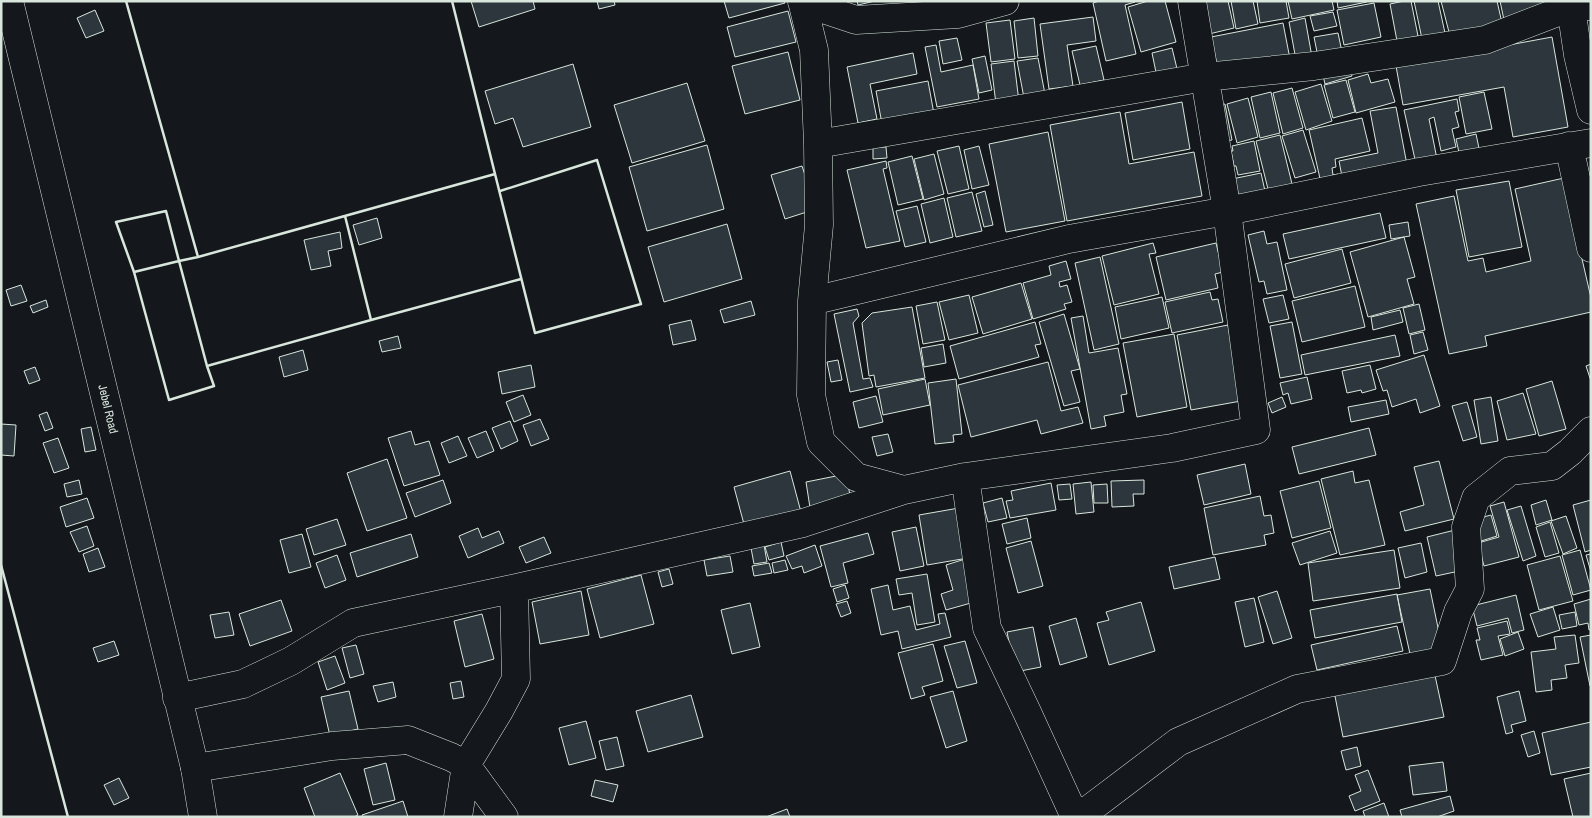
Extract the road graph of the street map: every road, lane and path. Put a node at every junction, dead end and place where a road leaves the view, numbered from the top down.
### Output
1 (9, 1) edge
2 (802, 1) edge
3 (1005, 1) edge
4 (1192, 1) edge
5 (1577, 5) edge
6 (1204, 77) junction
7 (1591, 110) edge
8 (818, 144) junction
9 (1580, 144) edge
10 (1227, 211) junction
11 (1591, 248) edge
12 (812, 301) junction
13 (1591, 431) edge
14 (965, 477) junction
15 (904, 490) junction
16 (514, 589) junction
17 (177, 698) junction
18 (466, 765) junction
19 (195, 768) junction
20 (203, 817) edge
21 (458, 817) edge
22 (504, 817) edge
23 (1077, 817) edge

1 - 17 street, Jebel Road
2 - 3 street
2 - 8 street
4 - 6 street
5 - 6 street
5 - 7 street
6 - 8 street
6 - 10 street
8 - 12 street
9 - 10 street
9 - 11 street
10 - 12 street
10 - 14 street
12 - 15 street
13 - 23 street
14 - 15 street
14 - 23 street
15 - 16 street
16 - 17 street
16 - 18 street
17 - 19 street, Jebel Road
18 - 19 street
18 - 21 street
18 - 22 street
19 - 20 street, Jebel Road

